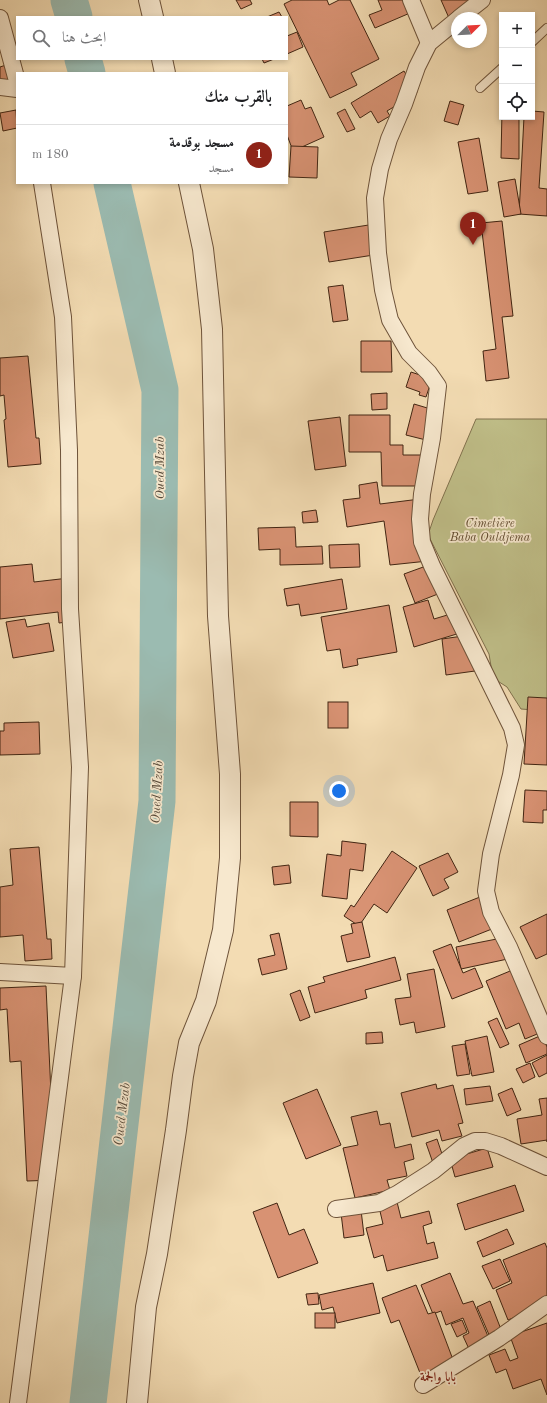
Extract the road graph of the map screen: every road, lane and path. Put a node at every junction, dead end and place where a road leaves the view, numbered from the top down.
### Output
1 (149, 0) edge
2 (411, 0) edge
3 (482, 0) edge
4 (467, 12) edge
5 (153, 16) edge
6 (0, 18) edge
7 (451, 25) edge
8 (547, 28) edge
9 (535, 39) edge
10 (429, 43) junction
11 (162, 60) edge
12 (499, 71) edge
13 (165, 72) edge
14 (16, 77) edge
15 (0, 87) edge
16 (480, 88) dead end
17 (16, 89) edge
18 (42, 184) edge
19 (189, 184) edge
20 (0, 972) edge
21 (73, 976) junction
22 (547, 1036) edge
23 (547, 1168) edge
24 (336, 1209) dead end
25 (547, 1304) edge
26 (423, 1385) dead end
27 (18, 1403) edge
28 (137, 1403) edge

1 - 5 street
2 - 10 street
3 - 4 street
6 - 14 street
7 - 10 street
8 - 9 lane
10 - 22 street
11 - 13 street
12 - 16 lane
15 - 17 street
18 - 21 street
19 - 28 street
20 - 21 street
21 - 27 street
23 - 24 street
25 - 26 street

